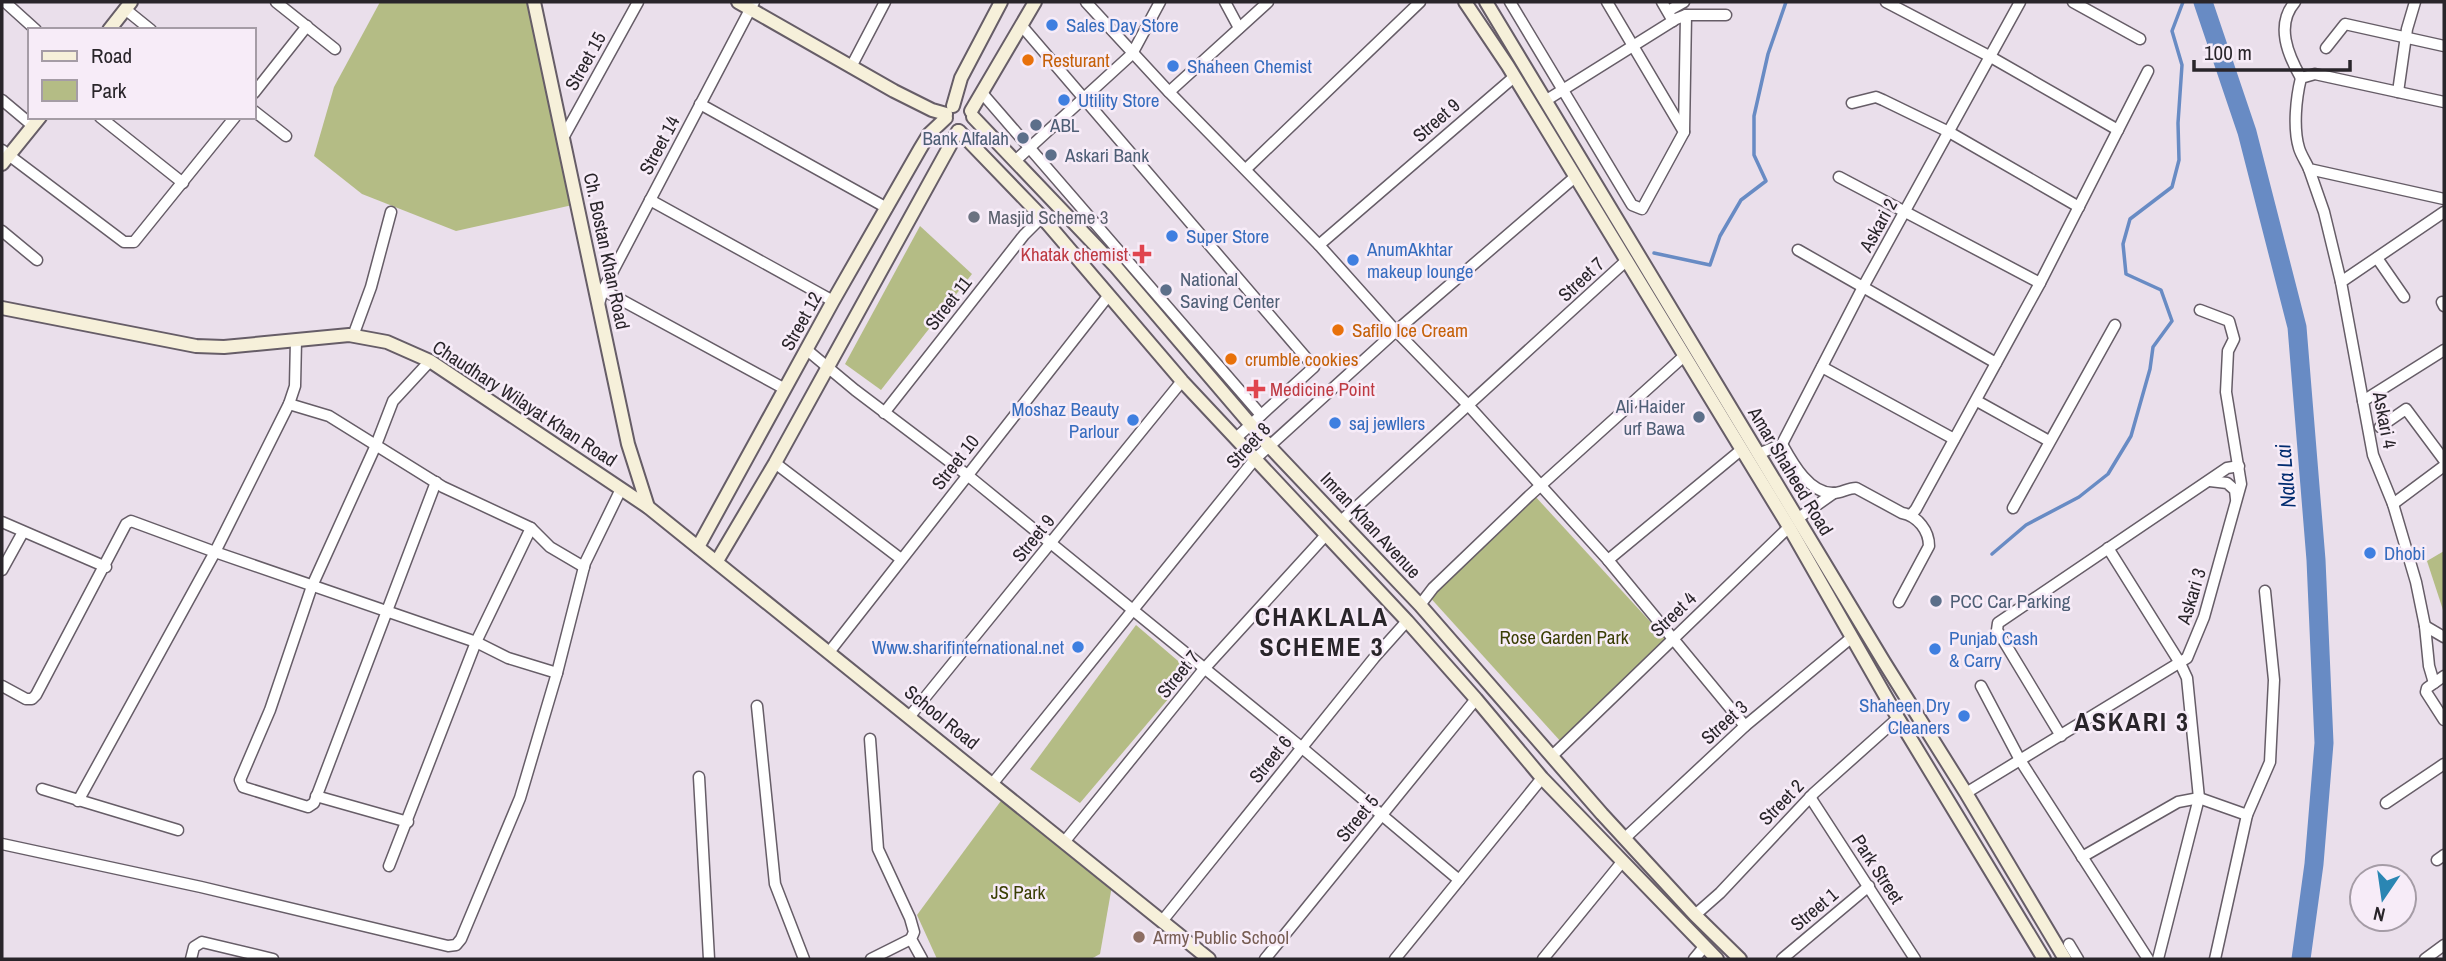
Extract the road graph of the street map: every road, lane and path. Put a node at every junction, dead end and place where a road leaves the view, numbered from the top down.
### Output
1 (5, 2) edge
2 (276, 2) edge
3 (534, 2) edge
4 (638, 2) edge
5 (738, 2) edge
6 (885, 2) edge
7 (1002, 2) edge
8 (1035, 2) edge
9 (1086, 2) edge
10 (1160, 2) edge
11 (1225, 2) edge
12 (1268, 2) edge
13 (1420, 2) edge
14 (1465, 2) edge
15 (1486, 2) edge
16 (1510, 2) edge
17 (1607, 2) edge
18 (1684, 2) edge
19 (1886, 2) edge
20 (2020, 2) edge
21 (2073, 2) edge
22 (2295, 2) edge
23 (2415, 2) edge
24 (752, 5) edge
25 (128, 6) edge
26 (1667, 11) edge
27 (1686, 15) junction
28 (1726, 15) dead end
29 (1021, 25) junction
30 (307, 26) junction
31 (34, 28) edge
32 (111, 28) edge
33 (149, 28) edge
34 (1240, 28) junction
35 (2140, 38) dead end
36 (2407, 38) junction
37 (1633, 45) junction
38 (2444, 46) edge
39 (2326, 48) dead end
40 (335, 50) dead end
41 (1132, 54) junction
42 (1989, 56) junction
43 (851, 67) junction
44 (2148, 71) dead end
45 (1514, 77) junction
46 (2301, 78) junction
47 (256, 90) edge
48 (1562, 90) junction
49 (1168, 92) junction
50 (2398, 92) junction
51 (982, 93) junction
52 (1084, 98) junction
53 (2, 100) edge
54 (1545, 102) junction
55 (2444, 102) edge
56 (1852, 103) dead end
57 (700, 104) junction
58 (948, 112) junction
59 (256, 113) edge
60 (972, 114) junction
61 (28, 117) edge
62 (103, 119) edge
63 (233, 119) edge
64 (36, 122) edge
65 (2118, 130) junction
66 (958, 131) junction
67 (1684, 132) junction
68 (1949, 132) junction
69 (286, 136) dead end
70 (563, 138) junction
71 (1030, 148) junction
72 (4, 156) edge
73 (1015, 161) junction
74 (1586, 168) junction
75 (1245, 169) junction
76 (2309, 169) junction
77 (1575, 177) junction
78 (1839, 177) dead end
79 (183, 183) junction
80 (2444, 199) edge
81 (650, 200) junction
82 (2079, 207) junction
83 (887, 208) junction
84 (391, 212) dead end
85 (1905, 212) junction
86 (2444, 212) edge
87 (1042, 217) junction
88 (2, 231) edge
89 (1319, 245) junction
90 (1798, 250) dead end
91 (2377, 258) junction
92 (37, 260) dead end
93 (1627, 260) junction
94 (2341, 282) junction
95 (2040, 284) junction
96 (1863, 286) junction
97 (603, 290) junction
98 (1109, 295) junction
99 (2403, 296) dead end
100 (833, 301) junction
101 (599, 305) junction
102 (2, 308) edge
103 (2200, 310) dead end
104 (2115, 325) dead end
105 (1396, 331) junction
106 (353, 336) junction
107 (296, 340) junction
108 (807, 350) junction
109 (2444, 350) edge
110 (1683, 357) junction
111 (430, 361) junction
112 (1996, 363) junction
113 (1822, 367) junction
114 (828, 368) junction
115 (1182, 381) junction
116 (785, 389) junction
117 (1977, 401) junction
118 (2363, 401) junction
119 (289, 404) junction
120 (1468, 405) junction
121 (884, 412) junction
122 (1256, 420) junction
123 (2380, 426) dead end
124 (1236, 438) junction
125 (1954, 439) junction
126 (2049, 441) junction
127 (1782, 444) junction
128 (376, 445) junction
129 (1269, 446) junction
130 (1741, 450) junction
131 (1758, 454) junction
132 (1255, 459) junction
133 (775, 463) junction
134 (2239, 466) junction
135 (2443, 468) edge
136 (966, 474) junction
137 (2208, 481) junction
138 (436, 482) junction
139 (1541, 487) junction
140 (621, 489) junction
141 (1834, 494) junction
142 (2236, 500) junction
143 (2393, 504) junction
144 (648, 507) junction
145 (2012, 508) dead end
146 (1911, 515) junction
147 (1341, 521) junction
148 (2, 522) edge
149 (1793, 523) junction
150 (531, 528) junction
151 (23, 531) junction
152 (1325, 536) junction
153 (1051, 543) junction
154 (698, 547) junction
155 (2108, 548) junction
156 (215, 552) junction
157 (901, 559) junction
158 (1608, 560) junction
159 (717, 561) junction
160 (106, 567) junction
161 (584, 567) junction
162 (2, 570) edge
163 (312, 586) junction
164 (2265, 591) dead end
165 (1899, 602) dead end
166 (1420, 605) junction
167 (387, 610) junction
168 (1133, 611) junction
169 (1406, 621) junction
170 (2425, 626) junction
171 (2444, 637) edge
172 (1674, 638) junction
173 (1851, 638) junction
174 (476, 642) junction
175 (830, 651) junction
176 (1884, 662) junction
177 (2180, 663) junction
178 (1204, 669) junction
179 (1870, 671) junction
180 (557, 673) junction
181 (2444, 676) edge
182 (2434, 683) junction
183 (2, 686) edge
184 (1981, 686) dead end
185 (1476, 699) junction
186 (757, 706) dead end
187 (910, 716) junction
188 (1898, 718) junction
189 (2444, 720) edge
190 (1745, 726) junction
191 (2061, 736) junction
192 (870, 739) dead end
193 (1301, 747) junction
194 (1552, 756) junction
195 (2020, 761) junction
196 (2444, 764) edge
197 (699, 777) dead end
198 (1542, 778) junction
199 (993, 783) junction
200 (43, 789) dead end
201 (1966, 793) junction
202 (316, 796) junction
203 (1810, 797) junction
204 (2199, 798) junction
205 (78, 801) junction
206 (2386, 803) dead end
207 (1382, 815) junction
208 (2247, 815) junction
209 (408, 822) junction
210 (178, 830) dead end
211 (1625, 838) junction
212 (1065, 841) junction
213 (2, 844) edge
214 (2082, 857) junction
215 (1622, 862) junction
216 (389, 866) dead end
217 (1459, 880) junction
218 (1869, 886) junction
219 (1695, 915) junction
220 (1163, 920) junction
221 (911, 939) junction
222 (2069, 944) dead end
223 (2444, 945) edge
224 (1704, 947) junction
225 (191, 959) edge
226 (273, 959) edge
227 (709, 959) edge
228 (804, 959) edge
229 (871, 959) edge
230 (922, 959) edge
231 (1209, 959) edge
232 (1265, 959) edge
233 (1395, 959) edge
234 (1544, 959) edge
235 (1694, 959) edge
236 (1717, 959) edge
237 (1740, 959) edge
238 (1782, 959) edge
239 (1915, 959) edge
240 (2044, 959) edge
241 (2065, 959) edge
242 (2078, 959) edge
243 (2148, 959) edge
244 (2158, 959) edge
245 (2215, 959) edge
246 (2425, 959) edge

1 - 31 street
2 - 30 street
3 - 70 main road, Ch. Bostan Khan Road
4 - 70 street, Street 15
5 - 24 main road
6 - 43 street
7 - 58 main road
8 - 29 main road
9 - 41 street
10 - 41 street
11 - 34 street
12 - 34 street
13 - 75 street
14 - 45 main road, Amar Shaheed Road
15 - 54 main road, Amar Shaheed Road
16 - 48 street
17 - 37 street
18 - 26 street
19 - 42 street
20 - 42 street, Askari 2
21 - 35 street
22 - 46 street
23 - 36 street
24 - 43 main road
24 - 57 street, Street 14
25 - 32 main road
25 - 33 street
26 - 27 street
26 - 37 street
27 - 28 street
27 - 67 street
29 - 51 main road
29 - 52 street
30 - 40 street
30 - 47 street
34 - 49 street
36 - 38 street
36 - 39 street
36 - 50 street
37 - 48 street
37 - 67 street
41 - 49 street
41 - 52 street
42 - 65 street
42 - 68 street, Askari 2
43 - 58 main road
44 - 65 street
45 - 77 main road, Amar Shaheed Road
45 - 89 street, Street 9
46 - 50 street
46 - 76 street
48 - 54 street
48 - 67 street
49 - 75 street
50 - 55 street
51 - 60 main road
51 - 71 street
52 - 71 street
52 - 122 street
53 - 61 street
54 - 74 main road, Amar Shaheed Road
56 - 68 street
57 - 81 street, Street 14
57 - 83 street
58 - 60 main road
58 - 66 main road
58 - 83 main road, Street 12
59 - 69 street
60 - 66 main road
60 - 73 main road, Imran Khan Avenue
62 - 79 street
63 - 79 street
64 - 72 main road
65 - 82 street
66 - 87 main road, Imran Khan Avenue
66 - 114 main road
68 - 82 street
68 - 85 street, Askari 2
70 - 101 main road, Ch. Bostan Khan Road
71 - 73 street
71 - 122 street
72 - 79 street
73 - 122 main road, Imran Khan Avenue
74 - 77 main road
74 - 131 main road, Amar Shaheed Road
75 - 89 street
76 - 80 street
76 - 94 street, Askari 4
77 - 93 main road, Amar Shaheed Road
77 - 105 street, Street 8
78 - 85 street
81 - 97 street, Street 14
81 - 100 street
82 - 95 street
83 - 100 main road, Street 12
84 - 106 street
85 - 95 street
85 - 96 street, Askari 2
86 - 91 street
87 - 98 main road, Imran Khan Avenue
87 - 121 street, Street 11
88 - 92 street
89 - 105 street
90 - 96 street
91 - 94 street
91 - 99 street
93 - 110 main road, Amar Shaheed Road
93 - 120 street, Street 7
94 - 118 street, Askari 4
95 - 112 street
96 - 112 street
96 - 113 street, Askari 2
97 - 101 street, Street 14
97 - 116 street
98 - 115 main road, Imran Khan Avenue
98 - 136 street, Street 10
100 - 108 main road, Street 12
101 - 144 main road, Ch. Bostan Khan Road
102 - 107 main road, Chaudhary Wilayat Khan Road
103 - 134 street, Askari 3
104 - 126 street
105 - 120 street
105 - 129 street, Street 8
106 - 107 main road, Chaudhary Wilayat Khan Road
106 - 111 main road, Chaudhary Wilayat Khan Road
107 - 119 street
108 - 114 street
108 - 116 main road, Street 12
109 - 118 street
110 - 130 main road, Amar Shaheed Road
110 - 139 street
111 - 128 street
111 - 140 main road, Chaudhary Wilayat Khan Road
112 - 117 street
113 - 125 street
113 - 127 street, Askari 2
114 - 121 street
114 - 133 main road
115 - 124 main road, Imran Khan Avenue
115 - 153 street, Street 9
116 - 154 main road, Street 12
117 - 125 street
117 - 126 street
118 - 143 street, Askari 4
119 - 128 street
119 - 156 street
120 - 139 street
120 - 147 street, Street 7
121 - 136 street
122 - 124 street
122 - 129 main road, Imran Khan Avenue
123 - 135 street
124 - 132 main road, Imran Khan Avenue
125 - 146 street
126 - 145 street
127 - 131 street
127 - 141 street
128 - 138 street
128 - 163 street
129 - 132 street, Street 8
129 - 147 main road, Imran Khan Avenue
130 - 149 main road, Amar Shaheed Road
130 - 158 street
131 - 149 main road, Amar Shaheed Road
132 - 152 main road, Imran Khan Avenue
132 - 168 street, Street 8
133 - 157 street
133 - 159 main road
134 - 137 street
134 - 142 street, Askari 3
135 - 143 street
136 - 153 street
136 - 157 street, Street 10
137 - 142 street
137 - 155 street
138 - 150 street
138 - 167 street
139 - 158 street
139 - 166 street
140 - 144 main road, Chaudhary Wilayat Khan Road
140 - 161 street
141 - 146 street
141 - 149 street, Street 4
142 - 177 street, Askari 3
143 - 170 street, Askari 4
144 - 154 main road, School Road
146 - 165 street
147 - 166 main road, Imran Khan Avenue
148 - 151 street
149 - 172 street, Street 4
149 - 173 main road, Amar Shaheed Road
149 - 176 main road, Amar Shaheed Road
150 - 161 street
150 - 174 street
151 - 160 street
151 - 162 street
152 - 169 main road, Imran Khan Avenue
152 - 178 street, Street 7
153 - 168 street
153 - 187 street, Street 9
154 - 159 main road, School Road
155 - 177 street
155 - 191 street
156 - 160 street
156 - 163 street
156 - 205 street
157 - 175 street, Street 10
158 - 172 street
159 - 175 main road, School Road
160 - 183 street
161 - 180 street
163 - 167 street
163 - 202 street
164 - 208 street
166 - 194 main road, Imran Khan Avenue
167 - 174 street
167 - 202 street
168 - 178 street
168 - 199 street, Street 8
169 - 185 main road, Imran Khan Avenue
169 - 193 street, Street 6
170 - 171 street
170 - 182 street, Askari 4
172 - 190 street
172 - 194 street, Street 4
173 - 179 main road, Amar Shaheed Road
173 - 190 street, Street 3
174 - 180 street
174 - 209 street
175 - 187 main road, School Road
176 - 179 main road
176 - 201 main road, Amar Shaheed Road
177 - 191 street, Askari 3
177 - 204 street
178 - 193 street
178 - 212 street, Street 7
179 - 188 main road, Amar Shaheed Road
180 - 213 street
181 - 182 street
182 - 189 street, Askari 4
184 - 195 street
185 - 198 main road, Imran Khan Avenue
185 - 207 street, Street 5
186 - 228 street
187 - 199 main road, School Road
188 - 203 street, Street 2
188 - 240 main road, Amar Shaheed Road
190 - 211 street, Street 3
191 - 195 street, Askari 3
192 - 221 street
193 - 207 street
193 - 220 street, Street 6
194 - 211 main road, Imran Khan Avenue
195 - 201 street, Askari 3
195 - 214 street
196 - 206 street
197 - 227 street
198 - 215 main road, Imran Khan Avenue
198 - 217 street
199 - 212 main road, School Road
200 - 205 street
201 - 241 main road, Amar Shaheed Road
202 - 209 street
203 - 218 street, Park Street
203 - 219 street, Street 2
204 - 208 street
204 - 214 street
204 - 244 street
205 - 210 street
207 - 217 street
207 - 232 street, Street 5
208 - 245 street
209 - 216 street
211 - 219 main road, Imran Khan Avenue
212 - 220 main road, School Road
214 - 243 street
215 - 224 main road, Imran Khan Avenue
215 - 234 street
217 - 233 street
218 - 238 street, Street 1
218 - 239 street, Park Street
219 - 237 main road, Imran Khan Avenue
220 - 231 main road, School Road
221 - 229 street
221 - 230 street
222 - 242 street
223 - 246 street
224 - 235 street
224 - 236 main road, Imran Khan Avenue
225 - 226 street

